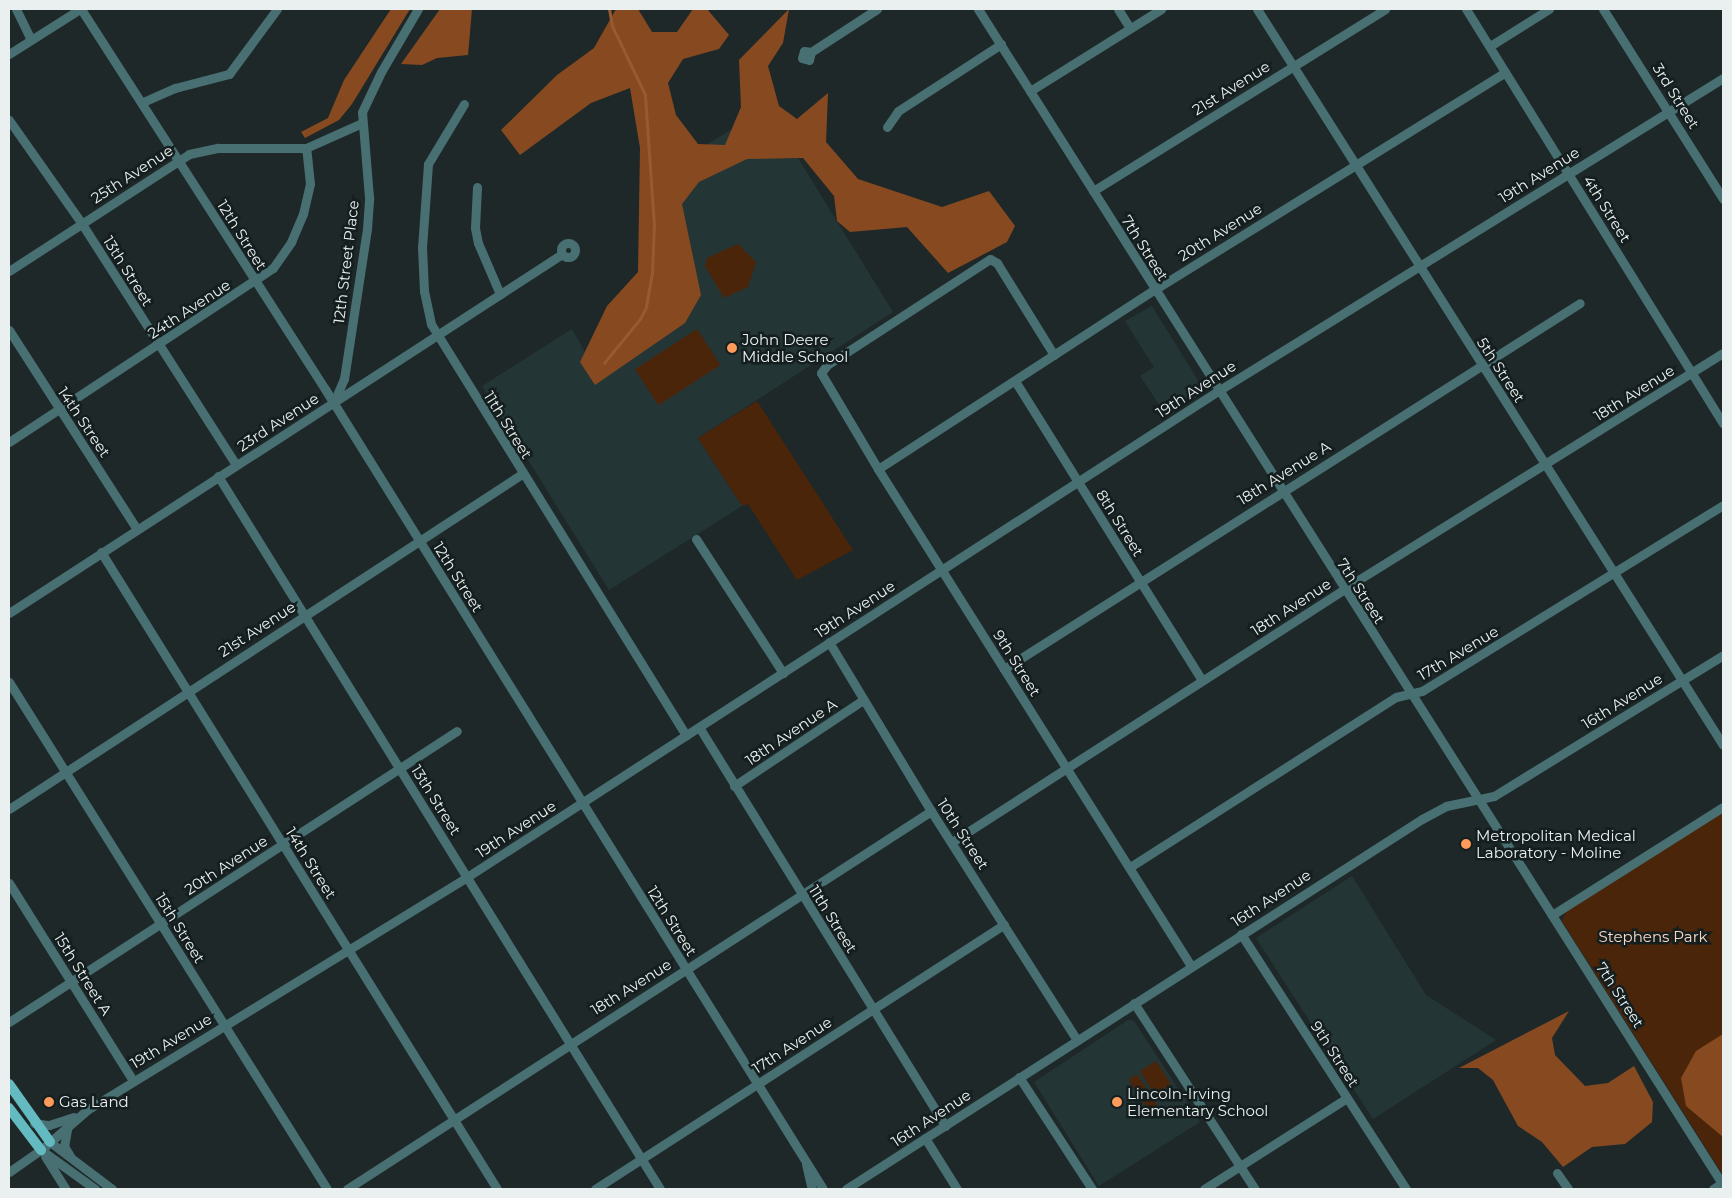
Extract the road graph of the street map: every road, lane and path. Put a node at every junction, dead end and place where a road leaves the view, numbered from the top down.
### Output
1 (16, 9) edge
2 (80, 9) edge
3 (277, 9) edge
4 (418, 9) edge
5 (877, 9) edge
6 (978, 9) edge
7 (1118, 9) edge
8 (1161, 9) edge
9 (1257, 9) edge
10 (1385, 9) edge
11 (1466, 9) edge
12 (1549, 9) edge
13 (1603, 9) edge
14 (1130, 28) junction
15 (31, 40) junction
16 (1001, 44) junction
17 (1490, 46) junction
18 (810, 52) dead end
19 (9, 54) edge
20 (1292, 66) junction
21 (1505, 72) junction
22 (1723, 78) edge
23 (1030, 91) junction
24 (142, 102) junction
25 (464, 104) dead end
26 (1669, 111) junction
27 (9, 120) edge
28 (362, 123) junction
29 (887, 127) dead end
30 (306, 148) junction
31 (179, 159) junction
32 (1354, 165) junction
33 (1569, 172) junction
34 (477, 187) dead end
35 (1093, 191) junction
36 (1723, 198) edge
37 (82, 224) junction
38 (562, 254) dead end
39 (1418, 266) junction
40 (9, 271) edge
41 (256, 282) junction
42 (1154, 290) junction
43 (500, 294) junction
44 (1580, 303) dead end
45 (9, 330) edge
46 (436, 336) junction
47 (159, 345) junction
48 (1723, 353) edge
49 (1054, 355) junction
50 (1481, 365) junction
51 (1692, 372) junction
52 (1016, 381) junction
53 (1218, 391) junction
54 (333, 402) junction
55 (58, 410) junction
56 (1723, 424) edge
57 (9, 442) edge
58 (236, 465) junction
59 (1544, 465) junction
60 (878, 469) junction
61 (522, 474) junction
62 (218, 476) junction
63 (1078, 481) junction
64 (1280, 490) junction
65 (1723, 505) edge
66 (137, 529) junction
67 (696, 539) dead end
68 (419, 540) junction
69 (101, 552) junction
70 (942, 569) junction
71 (1613, 572) junction
72 (1140, 581) junction
73 (1344, 590) junction
74 (9, 613) edge
75 (304, 615) junction
76 (829, 642) junction
77 (1723, 655) edge
78 (1004, 669) junction
79 (783, 673) junction
80 (1202, 680) junction
81 (1682, 680) junction
82 (9, 682) edge
83 (189, 691) junction
84 (1410, 694) junction
85 (863, 700) junction
86 (699, 727) junction
87 (457, 731) dead end
88 (686, 735) junction
89 (1723, 745) edge
90 (400, 768) junction
91 (1067, 768) junction
92 (65, 773) junction
93 (734, 786) junction
94 (1478, 800) junction
95 (583, 802) junction
96 (1723, 807) edge
97 (9, 809) edge
98 (931, 811) junction
99 (952, 842) junction
100 (283, 844) junction
101 (1130, 867) junction
102 (467, 877) junction
103 (9, 883) edge
104 (801, 895) junction
105 (1552, 915) junction
106 (161, 924) junction
107 (1004, 924) junction
108 (1241, 934) junction
109 (349, 950) junction
110 (1191, 966) junction
111 (686, 969) junction
112 (72, 982) junction
113 (1134, 1003) junction
114 (873, 1010) junction
115 (9, 1022) edge
116 (224, 1025) junction
117 (1077, 1040) junction
118 (568, 1044) junction
119 (1019, 1077) junction
120 (133, 1081) junction
121 (9, 1084) edge
122 (756, 1085) junction
123 (1347, 1098) junction
124 (9, 1108) edge
125 (79, 1115) junction
126 (454, 1120) junction
127 (34, 1123) junction
128 (68, 1124) junction
129 (945, 1126) junction
130 (925, 1138) junction
131 (50, 1142) junction
132 (42, 1150) junction
133 (642, 1159) junction
134 (74, 1163) junction
135 (806, 1164) junction
136 (1240, 1166) junction
137 (9, 1172) edge
138 (1557, 1173) dead end
139 (1723, 1184) edge
140 (66, 1189) edge
141 (95, 1189) edge
142 (112, 1189) edge
143 (327, 1189) edge
144 (348, 1189) edge
145 (497, 1189) edge
146 (595, 1189) edge
147 (660, 1189) edge
148 (812, 1189) edge
149 (823, 1189) edge
150 (846, 1189) edge
151 (957, 1189) edge
152 (1092, 1189) edge
153 (1204, 1189) edge
154 (1255, 1189) edge
155 (1406, 1189) edge
156 (1568, 1189) edge
157 (1713, 1189) edge

1 - 15 street
2 - 15 street
2 - 24 street, 12th Street
3 - 24 street
4 - 28 street
5 - 18 street
6 - 16 street, 7th Street
7 - 14 street
8 - 14 street
9 - 20 street, 5th Street
10 - 20 street, 21st Avenue
11 - 17 street, 4th Street
12 - 17 street
13 - 26 street, 3rd Street
14 - 23 street
15 - 19 street
16 - 23 street, 7th Street
16 - 29 street
17 - 21 street, 4th Street
20 - 32 street, 5th Street
20 - 35 street, 21st Avenue
21 - 32 street, 20th Avenue
21 - 33 street, 4th Street
22 - 26 street, 19th Avenue
23 - 35 street, 7th Street
24 - 31 street, 12th Street
25 - 46 street, 11th Street
26 - 33 street, 19th Avenue
26 - 36 street, 3rd Street
27 - 37 street, 13th Street
28 - 30 street, 25th Avenue
28 - 54 street, 12th Street Place
30 - 31 street, 25th Avenue
30 - 41 street, 24th Avenue
31 - 37 street, 25th Avenue
31 - 41 street, 12th Street
32 - 39 street, 5th Street
32 - 42 street, 20th Avenue
33 - 39 street, 19th Avenue
33 - 51 street, 4th Street
34 - 43 street
35 - 42 street, 7th Street
37 - 40 street, 25th Avenue
37 - 47 street, 13th Street
38 - 43 street, 23rd Avenue
39 - 50 street, 5th Street
39 - 53 street, 19th Avenue
41 - 47 street, 24th Avenue
41 - 54 street, 12th Street
42 - 49 street, 20th Avenue
42 - 53 street, 7th Street
43 - 46 street, 23rd Avenue
44 - 50 street, 18th Avenue A
45 - 55 street, 14th Street
46 - 54 street, 23rd Avenue
46 - 61 street, 11th Street
47 - 55 street, 24th Avenue
47 - 58 street, 13th Street
48 - 51 street, 18th Avenue
49 - 52 street, 20th Avenue
49 - 60 street, 9th Street
50 - 59 street, 5th Street
50 - 64 street, 18th Avenue A
51 - 56 street, 4th Street
51 - 59 street, 18th Avenue
52 - 60 street, 20th Avenue
52 - 63 street, 8th Street
53 - 63 street, 19th Avenue
53 - 64 street, 7th Street
54 - 58 street, 23rd Avenue
54 - 68 street, 12th Street
55 - 57 street, 24th Avenue
55 - 66 street, 14th Street
58 - 62 street, 23rd Avenue
59 - 71 street, 5th Street
59 - 73 street, 18th Avenue
60 - 70 street, 9th Street
61 - 68 street, 21st Avenue
61 - 88 street, 11th Street
62 - 66 street, 23rd Avenue
62 - 75 street, 13th Street
63 - 70 street, 19th Avenue
63 - 72 street, 8th Street
64 - 72 street, 18th Avenue A
64 - 73 street, 7th Street
65 - 71 street, 17th Avenue
66 - 69 street, 23rd Avenue
67 - 79 street
68 - 75 street, 21st Avenue
68 - 95 street, 12th Street
69 - 74 street, 23rd Avenue
69 - 83 street, 14th Street
70 - 76 street, 19th Avenue
70 - 78 street, 9th Street
71 - 81 street, 5th Street
71 - 84 street, 17th Avenue
72 - 78 street, 18th Avenue A
72 - 80 street, 8th Street
73 - 80 street, 18th Avenue
73 - 84 street, 7th Street
75 - 83 street, 21st Avenue
75 - 90 street, 13th Street
76 - 79 street, 19th Avenue
76 - 85 street, 10th Street
77 - 81 street, 16th Avenue
78 - 91 street, 9th Street
79 - 86 street, 19th Avenue
80 - 91 street, 18th Avenue
81 - 89 street, 5th Street
81 - 94 street, 16th Avenue
82 - 92 street, 15th Street
83 - 92 street, 21st Avenue
83 - 100 street, 14th Street
84 - 94 street, 7th Street
84 - 101 street, 17th Avenue
85 - 93 street, 18th Avenue A
85 - 98 street, 10th Street
86 - 88 street, 19th Avenue
86 - 93 street, 11th Street
87 - 90 street, 20th Avenue
88 - 95 street, 19th Avenue
90 - 100 street, 20th Avenue
90 - 102 street, 13th Street
91 - 99 street, 18th Avenue
91 - 101 street, 9th Street
92 - 97 street, 21st Avenue
92 - 106 street, 15th Street
93 - 104 street, 11th Street
94 - 105 street, 7th Street
94 - 108 street, 16th Avenue
95 - 102 street, 19th Avenue
95 - 111 street, 12th Street
96 - 105 street
98 - 99 street, 10th Street
98 - 104 street, 18th Avenue
99 - 107 street, 10th Street
100 - 106 street, 20th Avenue
100 - 109 street, 14th Street
101 - 110 street, 9th Street
102 - 109 street, 19th Avenue
102 - 118 street, 13th Street
103 - 112 street, 15th Street A
104 - 111 street, 18th Avenue
104 - 114 street, 11th Street
105 - 139 street, 7th Street
106 - 112 street, 20th Avenue
106 - 116 street, 15th Street
107 - 114 street, 17th Avenue
107 - 117 street, 10th Street
108 - 110 street, 16th Avenue
108 - 123 street, 9th Street
109 - 116 street, 19th Avenue
109 - 126 street, 14th Street
110 - 113 street, 16th Avenue
111 - 118 street, 18th Avenue
111 - 122 street, 12th Street
112 - 115 street, 20th Avenue
112 - 120 street, 15th Street A
113 - 117 street, 16th Avenue
113 - 136 street
114 - 122 street, 17th Avenue
114 - 129 street, 11th Street
116 - 120 street, 19th Avenue
116 - 143 street, 15th Street
117 - 119 street, 16th Avenue
118 - 126 street, 18th Avenue
118 - 133 street, 13th Street
119 - 129 street, 16th Avenue
119 - 152 street
120 - 125 street, 19th Avenue
121 - 127 main road
122 - 133 street, 17th Avenue
122 - 135 street, 12th Street
123 - 136 street
123 - 155 street, 9th Street
124 - 132 main road
125 - 127 street
125 - 128 street, 19th Avenue
126 - 144 street, 18th Avenue
126 - 145 street, 14th Street
127 - 131 main road
128 - 131 street, 19th Avenue
128 - 134 street
129 - 130 street, 16th Avenue
130 - 150 street, 16th Avenue
130 - 151 street
131 - 132 street, 19th Avenue
131 - 134 street
132 - 137 street, 19th Avenue
132 - 140 street
132 - 141 street
133 - 146 street, 17th Avenue
133 - 147 street, 13th Street
134 - 142 street
135 - 148 street, 12th Street
135 - 149 street, 12th Street
136 - 153 street
136 - 154 street
138 - 156 street
139 - 157 street

